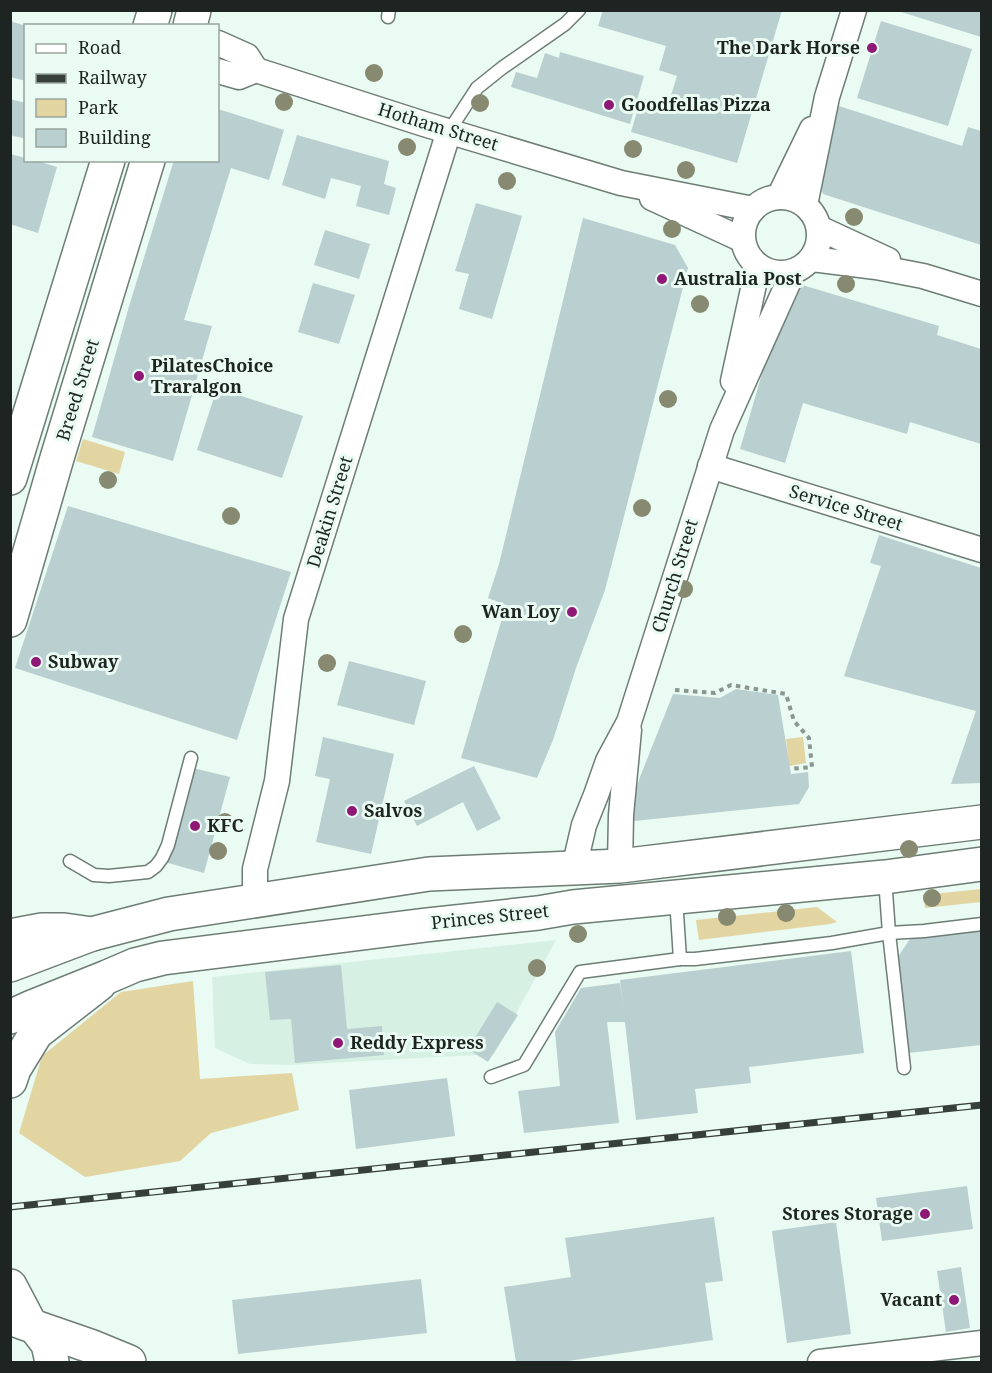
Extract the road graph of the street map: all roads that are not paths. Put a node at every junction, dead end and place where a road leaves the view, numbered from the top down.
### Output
1 (579, 10) edge
2 (854, 10) edge
3 (219, 43) edge
4 (256, 70) junction
5 (219, 71) edge
6 (828, 97) junction
7 (449, 131) junction
8 (107, 162) edge
9 (147, 162) edge
10 (621, 183) junction
11 (778, 197) junction
12 (805, 205) junction
13 (753, 208) junction
14 (819, 228) junction
15 (743, 240) junction
16 (812, 259) junction
17 (758, 266) junction
18 (793, 272) junction
19 (923, 276) junction
20 (981, 294) edge
21 (18, 423) edge
22 (722, 430) junction
23 (64, 438) junction
24 (710, 466) junction
25 (10, 478) edge
26 (981, 550) edge
27 (10, 620) edge
28 (629, 722) junction
29 (191, 758) dead end
30 (981, 822) edge
31 (70, 861) dead end
32 (981, 864) edge
33 (620, 866) junction
34 (574, 868) junction
35 (885, 877) junction
36 (676, 898) junction
37 (255, 902) junction
38 (573, 907) junction
39 (490, 918) junction
40 (981, 924) edge
41 (889, 933) junction
42 (92, 934) junction
43 (10, 936) edge
44 (680, 959) junction
45 (10, 965) edge
46 (107, 977) junction
47 (10, 1017) edge
48 (904, 1068) dead end
49 (491, 1077) dead end
50 (10, 1081) edge
51 (10, 1286) edge
52 (25, 1323) edge
53 (981, 1343) edge
54 (52, 1362) edge
55 (129, 1362) edge
56 (820, 1362) edge

1 - 7 lane
2 - 6 street
3 - 4 street, Hotham Street
4 - 5 street, Hotham Street
4 - 7 street, Hotham Street
6 - 11 street
6 - 12 street
7 - 10 street, Hotham Street
7 - 37 street, Deakin Street
8 - 21 main road
9 - 23 main road, Breed Street
10 - 13 street, Hotham Street
10 - 15 street, Hotham Street
11 - 12 street
11 - 13 street
12 - 14 street
13 - 15 street
14 - 16 street
14 - 19 street
15 - 17 street
16 - 18 street
16 - 19 street
17 - 18 street
17 - 22 street, Church Street
18 - 22 street, Church Street
19 - 20 street
21 - 23 main road
21 - 25 main road
22 - 24 street, Church Street
23 - 27 main road, Breed Street
24 - 26 street, Service Street
24 - 28 street, Church Street
28 - 33 street, Church Street
28 - 34 street, Church Street
29 - 31 lane
30 - 33 main road
32 - 35 main road, Princes Street
33 - 34 main road
33 - 38 main road
34 - 37 main road
34 - 38 main road
35 - 36 main road, Princes Street
35 - 41 lane
36 - 38 main road, Princes Street
36 - 44 lane
37 - 39 main road
37 - 42 main road
38 - 39 main road, Princes Street
39 - 46 main road, Princes Street
40 - 41 lane
41 - 44 lane
41 - 48 lane
42 - 43 main road
42 - 45 main road
44 - 49 lane
46 - 47 main road, Princes Street
46 - 50 main road
51 - 52 main road
52 - 54 main road
52 - 55 main road
53 - 56 street

